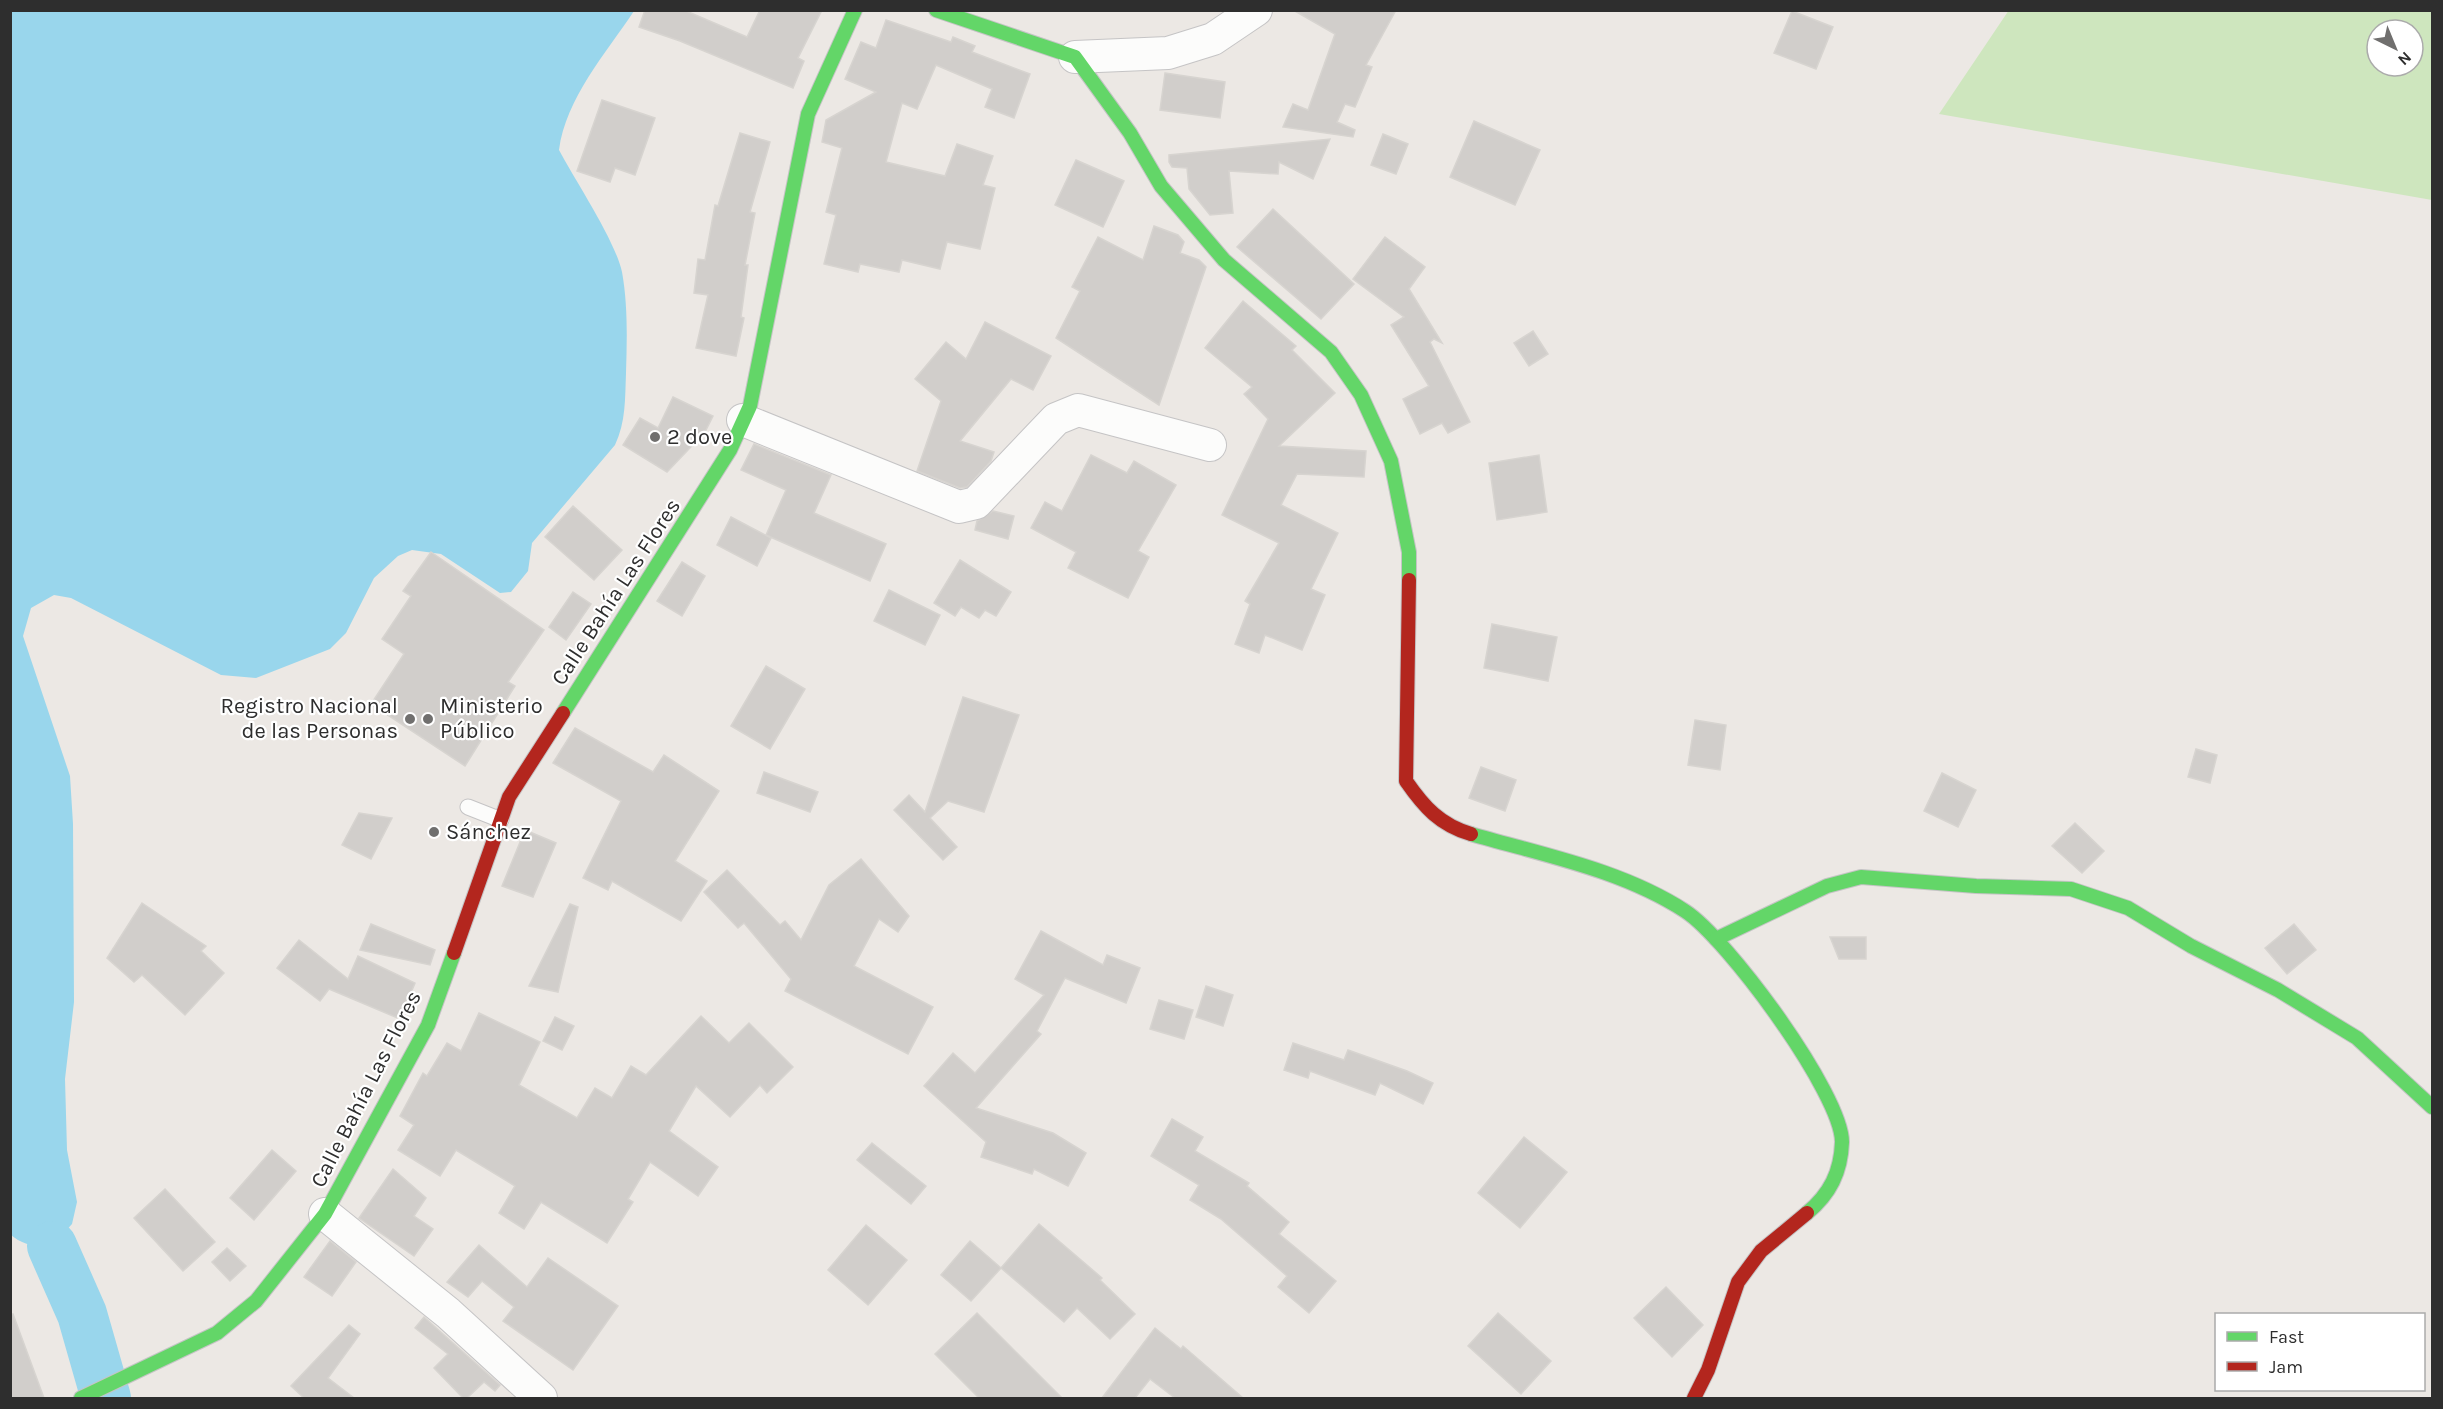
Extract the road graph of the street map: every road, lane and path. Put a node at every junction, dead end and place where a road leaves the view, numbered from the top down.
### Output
1 (855, 10) edge
2 (936, 10) edge
3 (1256, 10) edge
4 (1075, 57) junction
5 (743, 420) junction
6 (1210, 445) dead end
7 (468, 807) dead end
8 (501, 820) junction
9 (1716, 939) junction
10 (2433, 1107) edge
11 (325, 1214) junction
12 (81, 1398) edge
13 (541, 1398) edge
14 (1694, 1398) edge

1 - 5 street, Calle Bahía Las Flores
2 - 4 street
3 - 4 street
4 - 9 street
5 - 6 street
5 - 8 street, Calle Bahía Las Flores
7 - 8 lane
8 - 11 street, Calle Bahía Las Flores
9 - 10 street
9 - 14 street
11 - 12 street, Calle Bahía Las Flores
11 - 13 street

